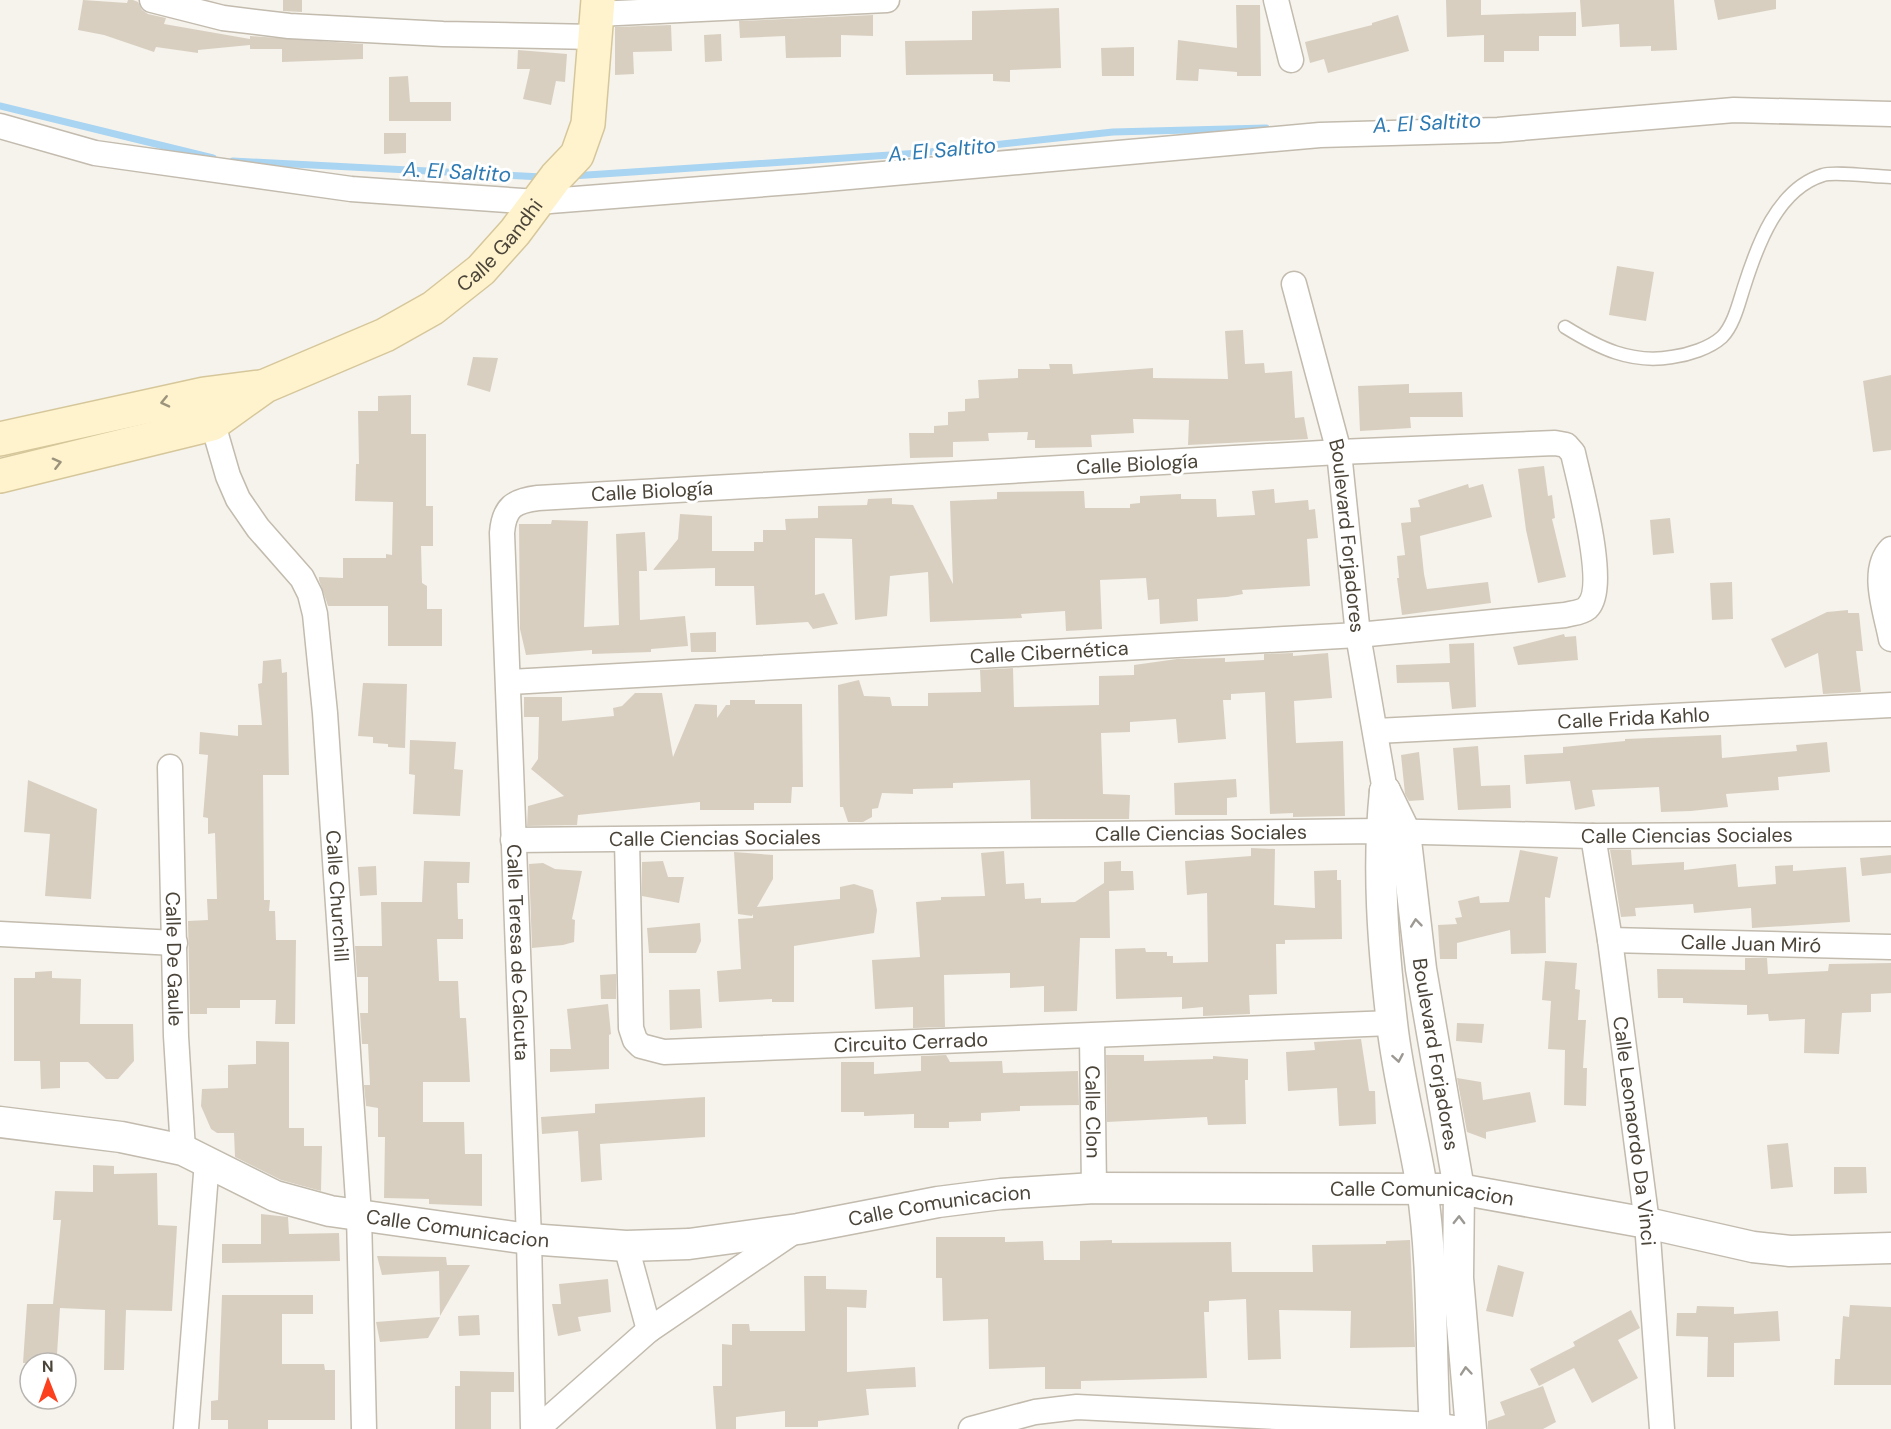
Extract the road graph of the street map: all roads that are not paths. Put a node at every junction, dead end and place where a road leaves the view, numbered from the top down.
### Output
1 (152, 0) edge
2 (887, 0) edge
3 (1276, 0) edge
4 (597, 17) edge
5 (1290, 60) dead end
6 (1891, 114) edge
7 (0, 126) edge
8 (1891, 177) edge
9 (537, 202) junction
10 (1294, 284) dead end
11 (1565, 327) dead end
12 (208, 409) junction
13 (0, 439) edge
14 (1339, 452) junction
15 (0, 476) edge
16 (538, 498) joint
17 (1891, 549) edge
18 (1587, 608) joint
19 (1358, 635) junction
20 (1891, 639) edge
21 (510, 682) junction
22 (1891, 705) edge
23 (1376, 731) junction
24 (170, 767) dead end
25 (1385, 791) joint
26 (1393, 832) junction
27 (1891, 834) edge
28 (1593, 836) junction
29 (513, 840) junction
30 (627, 840) junction
31 (0, 934) edge
32 (1610, 940) junction
33 (175, 943) junction
34 (1891, 947) edge
35 (1392, 1023) junction
36 (1092, 1037) junction
37 (0, 1122) edge
38 (195, 1155) junction
39 (1094, 1188) junction
40 (1459, 1189) junction
41 (1422, 1190) junction
42 (359, 1215) junction
43 (1647, 1223) junction
44 (798, 1229) junction
45 (529, 1239) junction
46 (626, 1246) junction
47 (1891, 1248) edge
48 (649, 1330) junction
49 (1053, 1420) edge
50 (1444, 1428) edge
51 (186, 1429) edge
52 (363, 1429) edge
53 (535, 1429) edge
54 (971, 1429) edge
55 (1471, 1429) edge
56 (1662, 1429) edge

1 - 4 street
2 - 4 street
3 - 5 street
4 - 9 main road, Calle Gandhi
6 - 9 street
7 - 9 street
8 - 11 lane
9 - 12 main road, Calle Gandhi
10 - 14 street, Boulevard Forjadores
12 -> 13 main road, Calle Gandhi
15 -> 12 main road, Calle Gandhi
12 - 42 street, Calle Churchill
14 - 16 street, Calle Biología
14 - 18 street, Calle Biología
14 - 19 street, Boulevard Forjadores
16 - 21 street, Calle Teresa de Calcuta
17 - 20 street
18 - 19 street, Calle Cibernética
19 - 21 street, Calle Cibernética
19 - 23 street, Boulevard Forjadores
21 - 29 street, Calle Teresa de Calcuta
22 - 23 street, Calle Frida Kahlo
23 - 25 street, Boulevard Forjadores
24 - 33 street, Calle De Gaule
25 - 26 street, Boulevard Forjadores
26 - 28 street, Calle Ciencias Sociales
26 - 30 street, Calle Ciencias Sociales
26 - 35 street, Boulevard Forjadores
40 -> 26 street, Boulevard Forjadores
27 - 28 street, Calle Ciencias Sociales
28 - 32 street, Calle Leonaordo Da Vinci
29 - 30 street, Calle Ciencias Sociales
29 - 45 street, Calle Teresa de Calcuta
30 - 36 street, Circuito Cerrado
31 - 33 street
32 - 34 street, Calle Juan Miró
32 - 43 street, Calle Leonaordo Da Vinci
33 - 38 street, Calle De Gaule
35 - 36 street, Circuito Cerrado
35 -> 41 street, Boulevard Forjadores
36 - 39 street, Calle Clon
37 - 38 street, Calle Comunicacion
38 - 42 street, Calle Comunicacion
38 - 51 street, Calle De Gaule
39 - 41 street, Calle Comunicacion
39 - 44 street, Calle Comunicacion
40 - 41 street, Calle Comunicacion
40 - 43 street, Calle Comunicacion
55 -> 40 street, Boulevard Forjadores
41 - 50 street, Boulevard Forjadores
42 - 45 street, Calle Comunicacion
42 - 52 street, Calle Churchill
43 - 47 street, Calle Comunicacion
43 - 56 street, Calle Leonaordo Da Vinci
44 - 46 street, Calle Comunicacion
44 - 48 street
45 - 46 street, Calle Comunicacion
45 - 53 street, Calle Teresa de Calcuta
46 - 48 street
48 - 53 street
49 - 50 street
49 - 54 street

